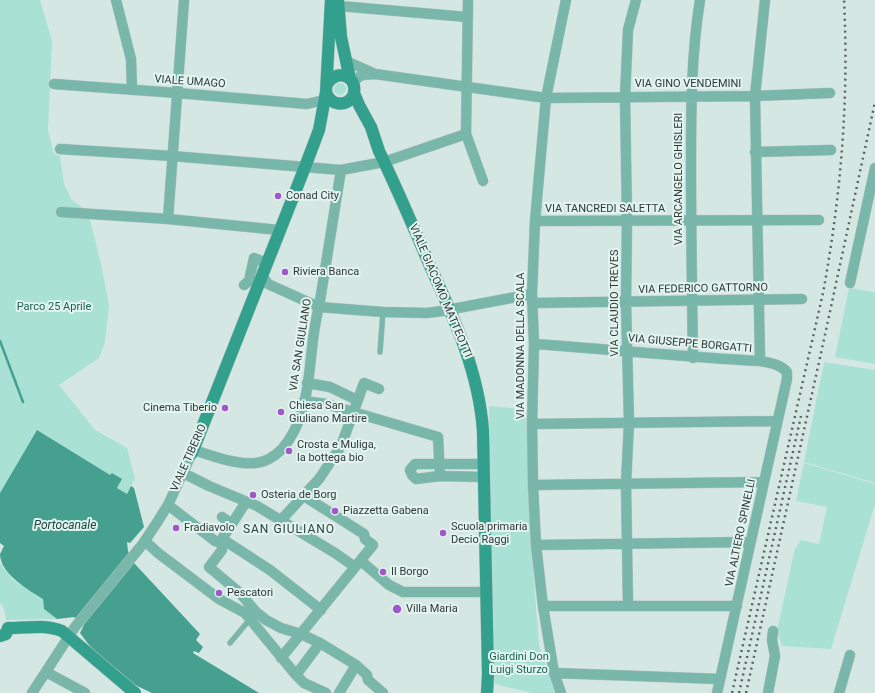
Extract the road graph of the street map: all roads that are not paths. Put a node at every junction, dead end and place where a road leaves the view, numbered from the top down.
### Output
1 (116, 0) edge
2 (184, 0) edge
3 (468, 0) edge
4 (566, 0) edge
5 (636, 0) edge
6 (700, 0) edge
7 (764, 0) edge
8 (336, 2) edge
9 (467, 17) junction
10 (346, 61) junction
11 (375, 74) junction
12 (54, 84) dead end
13 (352, 84) junction
14 (466, 86) junction
15 (132, 90) junction
16 (177, 92) junction
17 (326, 92) junction
18 (830, 93) dead end
19 (691, 96) junction
20 (755, 96) junction
21 (625, 97) junction
22 (546, 98) junction
23 (341, 104) junction
24 (322, 115) junction
25 (365, 117) junction
26 (466, 134) junction
27 (60, 149) dead end
28 (831, 150) dead end
29 (755, 152) junction
30 (172, 156) junction
31 (384, 162) junction
32 (305, 167) junction
33 (875, 168) edge
34 (341, 170) junction
35 (483, 180) dead end
36 (61, 212) dead end
37 (168, 219) junction
38 (757, 219) junction
39 (627, 220) junction
40 (691, 220) junction
41 (819, 220) dead end
42 (535, 221) junction
43 (280, 230) junction
44 (264, 262) dead end
45 (262, 275) junction
46 (850, 283) dead end
47 (244, 285) dead end
48 (532, 298) junction
49 (758, 300) junction
50 (802, 300) dead end
51 (692, 301) junction
52 (626, 303) junction
53 (319, 307) junction
54 (450, 309) junction
55 (383, 312) junction
56 (534, 344) junction
57 (627, 350) junction
58 (380, 352) dead end
59 (693, 358) junction
60 (760, 361) junction
61 (787, 379) joint
62 (308, 383) junction
63 (379, 389) dead end
64 (357, 400) junction
65 (304, 401) junction
66 (353, 412) junction
67 (777, 421) junction
68 (628, 423) junction
69 (532, 424) junction
70 (193, 452) junction
71 (440, 464) junction
72 (484, 464) junction
73 (184, 473) junction
74 (440, 476) junction
75 (484, 477) junction
76 (764, 482) junction
77 (626, 483) junction
78 (533, 485) junction
79 (304, 496) junction
80 (246, 502) junction
81 (168, 504) junction
82 (222, 517) dead end
83 (281, 520) junction
84 (232, 524) junction
85 (145, 541) junction
86 (750, 542) junction
87 (221, 543) junction
88 (628, 544) junction
89 (536, 545) junction
90 (358, 564) junction
91 (225, 580) junction
92 (486, 592) junction
93 (214, 594) junction
94 (543, 606) junction
95 (628, 606) junction
96 (737, 606) junction
97 (321, 610) junction
98 (253, 615) junction
99 (773, 631) dead end
100 (2, 633) edge
101 (301, 634) junction
102 (69, 637) junction
103 (230, 643) dead end
104 (320, 644) junction
105 (850, 655) dead end
106 (281, 658) junction
107 (356, 665) junction
108 (46, 672) junction
109 (554, 673) junction
110 (296, 675) junction
111 (720, 679) junction
112 (32, 693) edge
113 (85, 693) edge
114 (135, 693) edge
115 (326, 693) edge
116 (339, 693) edge
117 (383, 693) edge
118 (487, 693) edge
119 (560, 693) edge
120 (717, 693) edge
121 (768, 693) edge
122 (839, 693) edge

1 - 15 street
2 - 16 street
3 - 9 street
4 - 22 street, VIA MADONNA DELLA SCALA
5 - 21 street, VIA CLAUDIO TREVES
6 - 19 street, VIA ARCANGELO GHISLERI
7 - 20 street
8 - 9 street
8 - 10 main road, VIALE GIACOMO MATTEOTTI
8 - 17 main road, VIALE TIBERIO
9 - 14 street
10 - 11 street
10 - 13 main road, VIALE GIACOMO MATTEOTTI
11 - 13 street
11 - 14 street, VIA GINO VENDEMINI
12 - 15 street, VIALE UMAGO
13 - 17 main road
13 - 23 main road
13 - 25 main road, VIALE GIACOMO MATTEOTTI
14 - 22 street, VIA GINO VENDEMINI
14 - 26 street
15 - 16 street, VIALE UMAGO
16 - 17 street, VIALE UMAGO
16 - 30 street
17 - 23 main road
17 - 24 main road, VIALE TIBERIO
18 - 20 street, VIA GINO VENDEMINI
19 - 20 street, VIA GINO VENDEMINI
19 - 21 street, VIA GINO VENDEMINI
19 - 40 street, VIA ARCANGELO GHISLERI
20 - 29 street
21 - 22 street, VIA GINO VENDEMINI
21 - 39 street, VIA CLAUDIO TREVES
22 - 42 street, VIA MADONNA DELLA SCALA
23 - 24 main road
23 - 25 main road
24 - 32 main road, VIALE TIBERIO
25 - 31 main road, VIALE GIACOMO MATTEOTTI
26 - 31 street
26 - 35 street
27 - 30 street
28 - 29 street
29 - 38 street
30 - 32 street
30 - 37 street
31 - 34 street
31 - 54 main road, VIALE GIACOMO MATTEOTTI
32 - 34 street
32 - 43 main road, VIALE TIBERIO
33 - 46 street
34 - 53 street, VIA SAN GIULIANO
36 - 37 street
37 - 43 street
38 - 40 street, VIA TANCREDI SALETTA
38 - 41 street, VIA TANCREDI SALETTA
38 - 49 street
39 - 40 street, VIA TANCREDI SALETTA
39 - 42 street, VIA TANCREDI SALETTA
39 - 52 street, VIA CLAUDIO TREVES
40 - 51 street, VIA ARCANGELO GHISLERI
42 - 48 street, VIA MADONNA DELLA SCALA
43 - 45 main road, VIALE TIBERIO
44 - 47 street
45 - 53 street, VIA FEDERICO GATTORNO
45 - 70 main road, VIALE TIBERIO
48 - 52 street, VIA FEDERICO GATTORNO
48 - 54 street, VIA FEDERICO GATTORNO
48 - 56 street, VIA MADONNA DELLA SCALA
49 - 50 street, VIA FEDERICO GATTORNO
49 - 51 street, VIA FEDERICO GATTORNO
49 - 60 street
51 - 52 street, VIA FEDERICO GATTORNO
51 - 59 street, VIA ARCANGELO GHISLERI
52 - 57 street, VIA CLAUDIO TREVES
53 - 55 street, VIA FEDERICO GATTORNO
53 - 62 street, VIA SAN GIULIANO
54 - 55 street, VIA FEDERICO GATTORNO
54 - 72 main road, VIALE GIACOMO MATTEOTTI
55 - 58 lane
56 - 57 street, VIA GIUSEPPE BORGATTI
56 - 69 street, VIA MADONNA DELLA SCALA
57 - 59 street, VIA GIUSEPPE BORGATTI
57 - 68 street, VIA CLAUDIO TREVES
59 - 60 street, VIA GIUSEPPE BORGATTI
60 - 61 street, VIA GIUSEPPE BORGATTI
61 - 67 street, VIA ALTIERO SPINELLI
62 - 64 street
62 - 65 street, VIA SAN GIULIANO
63 - 64 street
64 - 66 street
65 - 66 street
65 - 70 street, VIA SAN GIULIANO
66 - 71 street
66 - 79 street
67 - 68 street
67 - 76 street, VIA ALTIERO SPINELLI
68 - 69 street
68 - 77 street, VIA CLAUDIO TREVES
69 - 78 street, VIA MADONNA DELLA SCALA
70 - 73 street, VIALE TIBERIO
71 - 72 street
71 - 74 street
71 - 74 street
72 - 75 main road, VIALE GIACOMO MATTEOTTI
73 - 80 street
73 - 81 street, VIALE TIBERIO
74 - 75 street
75 - 92 main road, VIALE GIACOMO MATTEOTTI
76 - 77 street
76 - 86 street, VIA ALTIERO SPINELLI
77 - 78 street
77 - 88 street, VIA CLAUDIO TREVES
78 - 89 street, VIA MADONNA DELLA SCALA
79 - 83 street
79 - 90 street
80 - 83 street
80 - 84 street
81 - 85 street, VIALE TIBERIO
81 - 87 street
82 - 84 street
83 - 90 street
84 - 87 street
85 - 93 street
85 - 102 street, VIALE TIBERIO
86 - 88 street
86 - 96 street, VIA ALTIERO SPINELLI
87 - 91 street
87 - 97 street
88 - 89 street
88 - 95 street, VIA CLAUDIO TREVES
89 - 94 street, VIA MADONNA DELLA SCALA
90 - 92 street
90 - 97 street
91 - 93 street
91 - 98 street
92 - 118 main road, VIALE GIACOMO MATTEOTTI
93 - 98 street
94 - 95 street
94 - 109 street, VIA MADONNA DELLA SCALA
95 - 96 street
96 - 111 street, VIA ALTIERO SPINELLI
97 - 101 street
98 - 101 street
98 - 103 lane
98 - 106 street
99 - 121 street
100 - 102 main road
101 - 104 street
101 - 106 street
102 - 108 street, VIALE TIBERIO
102 - 114 main road
104 - 107 street
104 - 110 street
105 - 122 street
106 - 110 street
107 - 116 street
107 - 117 street
108 - 112 street, VIALE TIBERIO
108 - 113 street
109 - 111 street
109 - 119 street, VIA MADONNA DELLA SCALA
110 - 115 street
111 - 120 street, VIA ALTIERO SPINELLI

